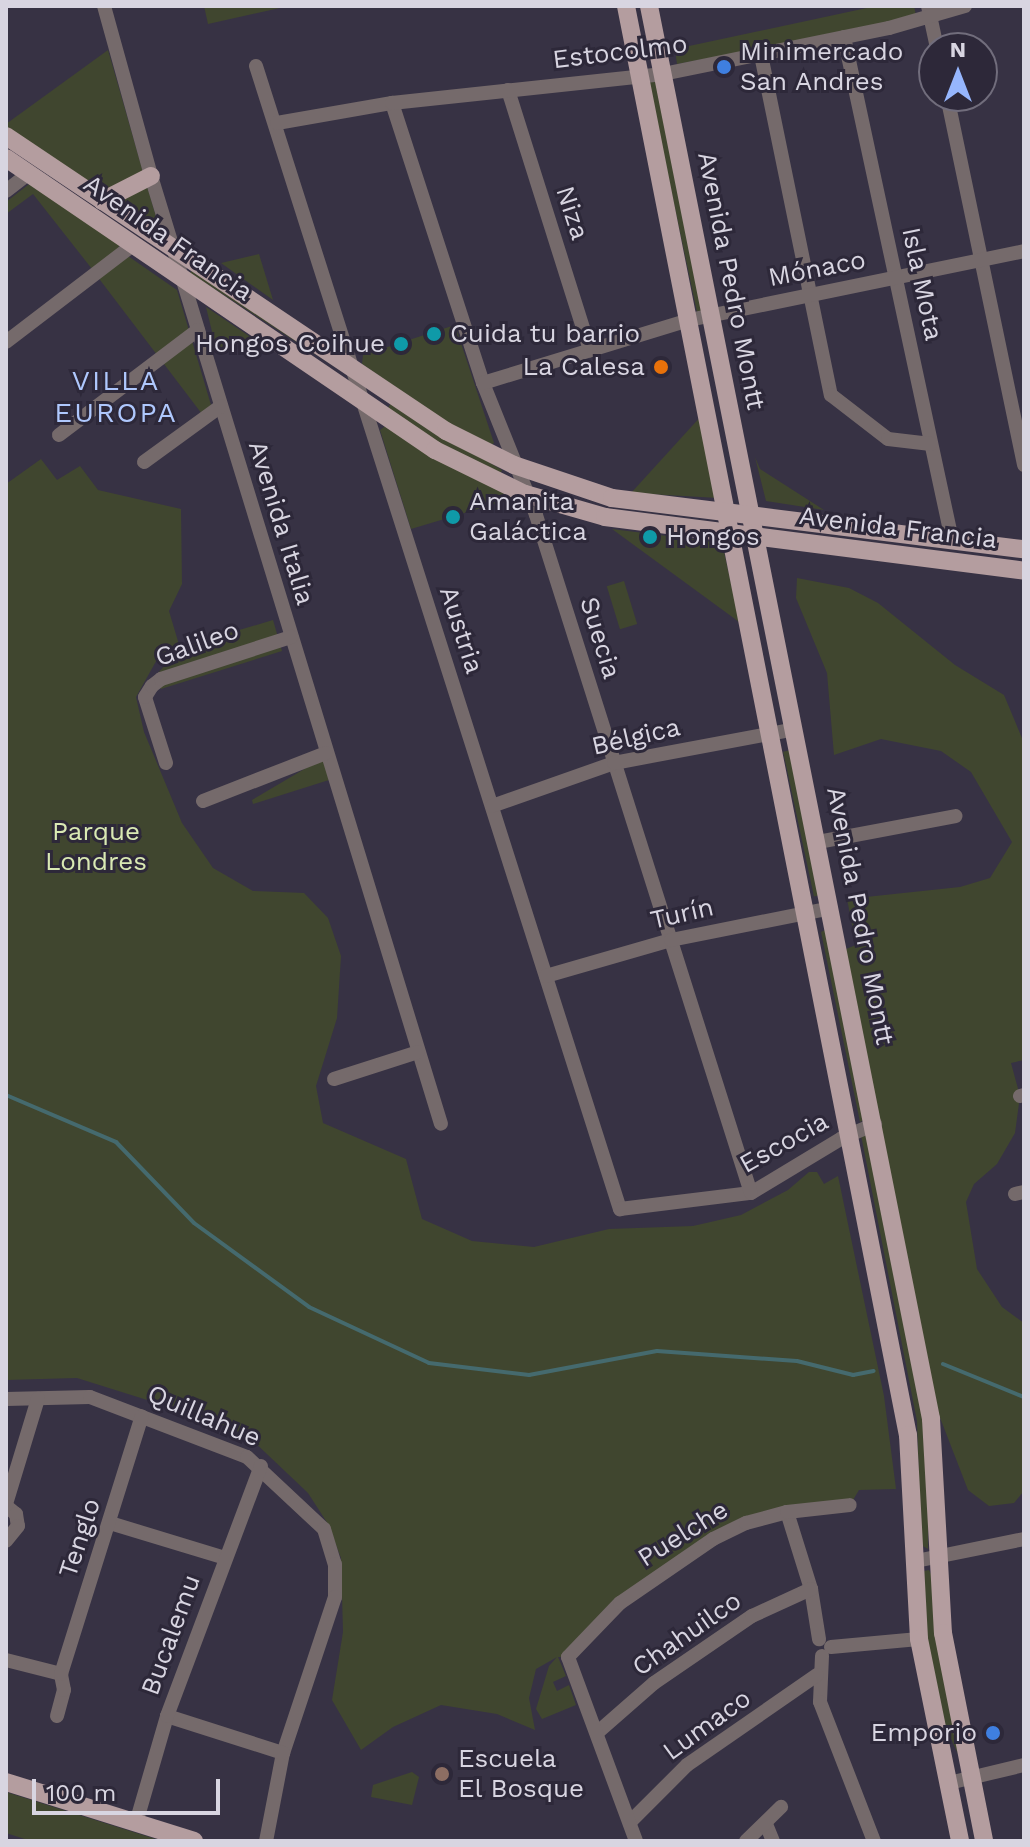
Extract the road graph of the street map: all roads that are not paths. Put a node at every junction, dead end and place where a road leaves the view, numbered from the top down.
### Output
1 (104, 6) edge
2 (626, 6) edge
3 (649, 6) edge
4 (965, 6) edge
5 (929, 10) edge
6 (934, 32) edge
7 (844, 37) junction
8 (761, 55) junction
9 (256, 66) dead end
10 (639, 73) junction
11 (663, 74) junction
12 (508, 90) junction
13 (392, 103) junction
14 (950, 112) edge
15 (277, 123) junction
16 (6, 136) edge
17 (6, 158) edge
18 (29, 173) junction
19 (151, 176) junction
20 (6, 191) edge
21 (102, 201) junction
22 (133, 245) junction
23 (174, 249) junction
24 (1024, 251) edge
25 (982, 261) junction
26 (896, 278) junction
27 (182, 280) junction
28 (811, 295) junction
29 (712, 315) junction
30 (689, 320) junction
31 (198, 330) junction
32 (6, 342) edge
33 (590, 350) junction
34 (354, 371) junction
35 (483, 383) junction
36 (365, 403) junction
37 (221, 406) junction
38 (59, 435) dead end
39 (931, 444) junction
40 (144, 462) dead end
41 (514, 465) junction
42 (1024, 465) edge
43 (525, 494) junction
44 (727, 512) junction
45 (752, 515) junction
46 (731, 534) junction
47 (756, 537) junction
48 (945, 539) junction
49 (1024, 549) edge
50 (936, 560) junction
51 (1024, 571) edge
52 (291, 637) junction
53 (795, 729) junction
54 (771, 733) junction
55 (326, 753) junction
56 (166, 763) dead end
57 (614, 763) junction
58 (203, 801) dead end
59 (492, 806) junction
60 (956, 816) dead end
61 (818, 842) junction
62 (831, 908) junction
63 (808, 913) junction
64 (671, 940) junction
65 (546, 976) junction
66 (418, 1052) junction
67 (334, 1079) dead end
68 (441, 1124) dead end
69 (875, 1124) junction
70 (851, 1133) junction
71 (751, 1193) junction
72 (620, 1209) joint
73 (6, 1399) edge
74 (38, 1399) junction
75 (142, 1416) junction
76 (261, 1466) junction
77 (6, 1505) edge
78 (850, 1505) dead end
79 (787, 1512) junction
80 (110, 1523) junction
81 (1024, 1539) edge
82 (6, 1541) edge
83 (225, 1558) junction
84 (938, 1558) junction
85 (916, 1561) junction
86 (811, 1589) junction
87 (919, 1639) junction
88 (824, 1648) junction
89 (6, 1660) edge
90 (61, 1674) junction
91 (817, 1675) junction
92 (791, 1695) junction
93 (820, 1702) junction
94 (57, 1716) dead end
95 (167, 1716) junction
96 (598, 1732) junction
97 (283, 1753) junction
98 (1024, 1765) edge
99 (971, 1777) junction
100 (6, 1782) edge
101 (949, 1783) junction
102 (781, 1807) dead end
103 (631, 1821) junction
104 (136, 1823) junction
105 (766, 1824) junction
106 (194, 1841) edge
107 (266, 1841) edge
108 (636, 1841) edge
109 (746, 1841) edge
110 (773, 1841) edge
111 (874, 1841) edge
112 (960, 1841) edge
113 (984, 1841) edge

1 - 19 street, Avenida Italia
2 - 10 main road, Avenida Pedro Montt
3 - 11 main road, Avenida Pedro Montt
4 - 5 street, Estocolmo
5 - 6 street
5 - 7 street, Estocolmo
7 - 8 street, Estocolmo
7 - 26 street, Isla Mota
8 - 11 street, Estocolmo
8 - 28 street
9 - 15 street, Austria
10 - 11 street, Estocolmo
10 - 12 street, Estocolmo
10 - 30 main road, Avenida Pedro Montt
11 - 29 main road, Avenida Pedro Montt
12 - 13 street, Estocolmo
12 - 33 street, Niza
13 - 15 street, Estocolmo
13 - 35 street, Suecia
14 - 25 street
15 - 34 street, Austria
16 - 21 main road, Avenida Francia
17 - 18 main road, Avenida Francia
18 - 20 street
18 - 22 main road, Avenida Francia
19 - 21 main road
19 - 23 street, Avenida Italia
21 - 23 main road, Avenida Francia
22 - 27 main road, Avenida Francia
22 - 32 street
23 - 27 street, Avenida Italia
23 - 34 main road, Avenida Francia
24 - 25 street, Mónaco
25 - 26 street, Mónaco
25 - 42 street
26 - 28 street, Mónaco
26 - 39 street, Isla Mota
27 - 31 street, Avenida Italia
27 - 36 main road, Avenida Francia
28 - 29 street, Mónaco
28 - 39 street
29 - 30 street, Mónaco
29 - 45 main road, Avenida Pedro Montt
30 - 33 street, Mónaco
30 - 44 main road, Avenida Pedro Montt
31 - 37 street, Avenida Italia
31 - 38 street
33 - 35 street, Mónaco
34 - 36 street, Austria
34 - 41 main road, Avenida Francia
35 - 41 street, Suecia
36 - 43 main road, Avenida Francia
36 - 59 street, Austria
37 - 40 street
37 - 52 street, Avenida Italia
39 - 48 street, Isla Mota
41 - 43 street, Suecia
41 - 44 main road, Avenida Francia
43 - 46 main road, Avenida Francia
43 - 57 street, Suecia
44 - 45 main road, Avenida Francia
44 - 46 main road, Avenida Pedro Montt
45 - 47 main road, Avenida Pedro Montt
45 - 48 main road, Avenida Francia
46 - 47 main road, Avenida Francia
46 - 54 main road, Avenida Pedro Montt
47 - 50 main road, Avenida Francia
47 - 53 main road, Avenida Pedro Montt
48 - 49 main road, Avenida Francia
48 - 50 main road
50 - 51 main road, Avenida Francia
52 - 55 street, Avenida Italia
52 - 56 street, Galileo
53 - 54 street, Bélgica
53 - 61 main road, Avenida Pedro Montt
54 - 57 street, Bélgica
54 - 63 main road, Avenida Pedro Montt
55 - 58 street
55 - 66 street, Avenida Italia
57 - 59 street, Bélgica
57 - 64 street, Suecia
59 - 65 street, Austria
60 - 61 street
61 - 62 main road, Avenida Pedro Montt
62 - 63 street, Turín
62 - 69 main road, Avenida Pedro Montt
63 - 64 street, Turín
63 - 70 main road, Avenida Pedro Montt
64 - 65 street, Turín
64 - 71 street, Suecia
65 - 72 street, Austria
66 - 67 street
66 - 68 street, Avenida Italia
69 - 70 street, Escocia
69 - 84 main road, Avenida Pedro Montt
70 - 71 street, Escocia
70 - 85 main road, Avenida Pedro Montt
71 - 72 street, Escocia
73 - 74 street, Quillahue
74 - 75 street, Quillahue
74 - 77 street
75 - 76 street, Quillahue
75 - 80 street, Tenglo
76 - 83 street, Bucalemu
76 - 97 street, Quillahue
77 - 82 street
78 - 79 street, Puelche
79 - 86 street
79 - 96 street, Puelche
80 - 83 street
80 - 90 street, Tenglo
81 - 84 street
83 - 95 street, Bucalemu
84 - 85 street
84 - 99 main road, Avenida Pedro Montt
85 - 87 main road, Avenida Pedro Montt
86 - 88 street
86 - 96 street, Chahuilco
87 - 88 street
87 - 101 main road, Avenida Pedro Montt
88 - 91 street
89 - 90 street
90 - 94 street, Tenglo
91 - 92 street, Lumaco
91 - 93 street
92 - 93 street
92 - 103 street, Lumaco
93 - 111 street
95 - 97 street
95 - 104 street, Bucalemu
96 - 103 street
97 - 107 street, Quillahue
98 - 99 street
99 - 101 street
99 - 113 main road, Avenida Pedro Montt
100 - 104 main road
101 - 112 main road, Avenida Pedro Montt
102 - 105 street
103 - 108 street
104 - 106 main road
105 - 109 street
105 - 110 street

